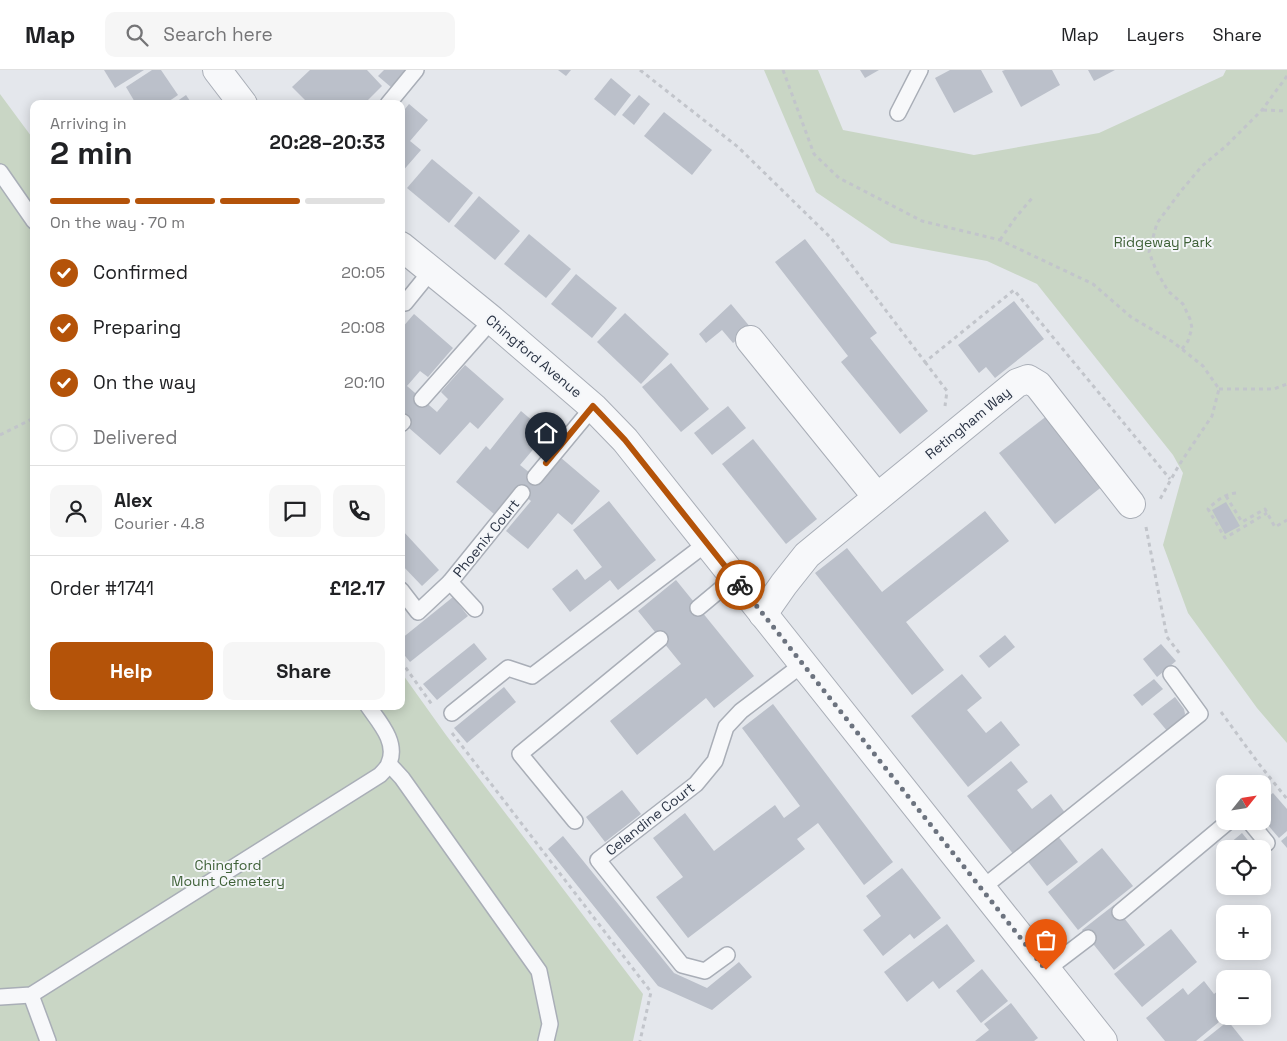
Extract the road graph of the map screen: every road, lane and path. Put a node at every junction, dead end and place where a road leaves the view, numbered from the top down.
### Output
1 (218, 70) edge
2 (416, 70) edge
3 (640, 70) edge
4 (783, 70) edge
5 (920, 70) edge
6 (1287, 76) edge
7 (240, 100) edge
8 (391, 100) edge
9 (1262, 110) junction
10 (1287, 111) edge
11 (898, 113) dead end
12 (0, 172) edge
13 (1033, 197) dead end
14 (30, 215) edge
15 (1000, 240) junction
16 (405, 249) edge
17 (431, 271) junction
18 (405, 303) dead end
19 (492, 320) junction
20 (750, 340) dead end
21 (1182, 349) junction
22 (925, 362) junction
23 (1287, 384) edge
24 (1219, 389) junction
25 (422, 399) dead end
26 (593, 406) junction
27 (944, 411) dead end
28 (30, 420) edge
29 (0, 435) edge
30 (535, 477) dead end
31 (1170, 479) junction
32 (522, 493) dead end
33 (1236, 493) dead end
34 (1226, 496) junction
35 (877, 497) junction
36 (1158, 503) dead end
37 (1140, 512) joint
38 (1267, 513) junction
39 (1287, 520) edge
40 (706, 543) junction
41 (734, 578) junction
42 (450, 582) junction
43 (405, 595) edge
44 (698, 608) dead end
45 (474, 609) dead end
46 (763, 614) junction
47 (660, 639) dead end
48 (1184, 660) dead end
49 (803, 664) junction
50 (405, 667) edge
51 (1171, 674) dead end
52 (1219, 708) dead end
53 (371, 710) edge
54 (435, 710) dead end
55 (449, 719) joint
56 (389, 764) junction
57 (1287, 799) edge
58 (576, 821) dead end
59 (1218, 830) edge
60 (1256, 830) edge
61 (1265, 840) edge
62 (981, 889) junction
63 (1120, 912) dead end
64 (1088, 938) dead end
65 (727, 955) dead end
66 (1046, 970) junction
67 (31, 995) junction
68 (0, 998) edge
69 (48, 1041) edge
70 (546, 1041) edge
71 (640, 1041) edge
72 (1103, 1041) edge

1 - 7 street
2 - 8 lane
3 - 22 path
4 - 15 path
5 - 11 lane
6 - 9 path
9 - 10 path
9 - 21 path
12 - 14 lane
13 - 15 path
15 - 21 path
16 - 17 street, Chingford Avenue
17 - 18 lane
17 - 19 street, Chingford Avenue
19 - 25 lane
19 - 26 street, Chingford Avenue
20 - 35 street
21 - 24 path
22 - 27 path
22 - 31 path
23 - 24 path
24 - 31 path
26 - 30 lane
26 - 40 street, Chingford Avenue
28 - 29 path
31 - 36 path
32 - 42 lane, Phoenix Court
33 - 34 path
34 - 38 path
34 - 38 path
35 - 37 street, Retingham Way
35 - 46 street, Retingham Way
37 - 48 path
38 - 39 path
40 - 41 street, Chingford Avenue
40 - 55 lane
41 - 44 lane
41 - 46 street, Chingford Avenue
42 - 43 lane, Phoenix Court
42 - 45 lane, Phoenix Court
46 - 49 street, Chingford Avenue
47 - 58 lane
49 - 62 street, Chingford Avenue
49 - 65 lane, Celandine Court
50 - 54 path
51 - 62 lane
52 - 57 path
53 - 56 lane
55 - 71 path
56 - 67 lane
56 - 70 lane
59 - 63 lane
60 - 61 lane
62 - 66 street, Chingford Avenue
64 - 66 lane
66 - 72 street, Chingford Avenue
67 - 68 lane
67 - 69 lane

